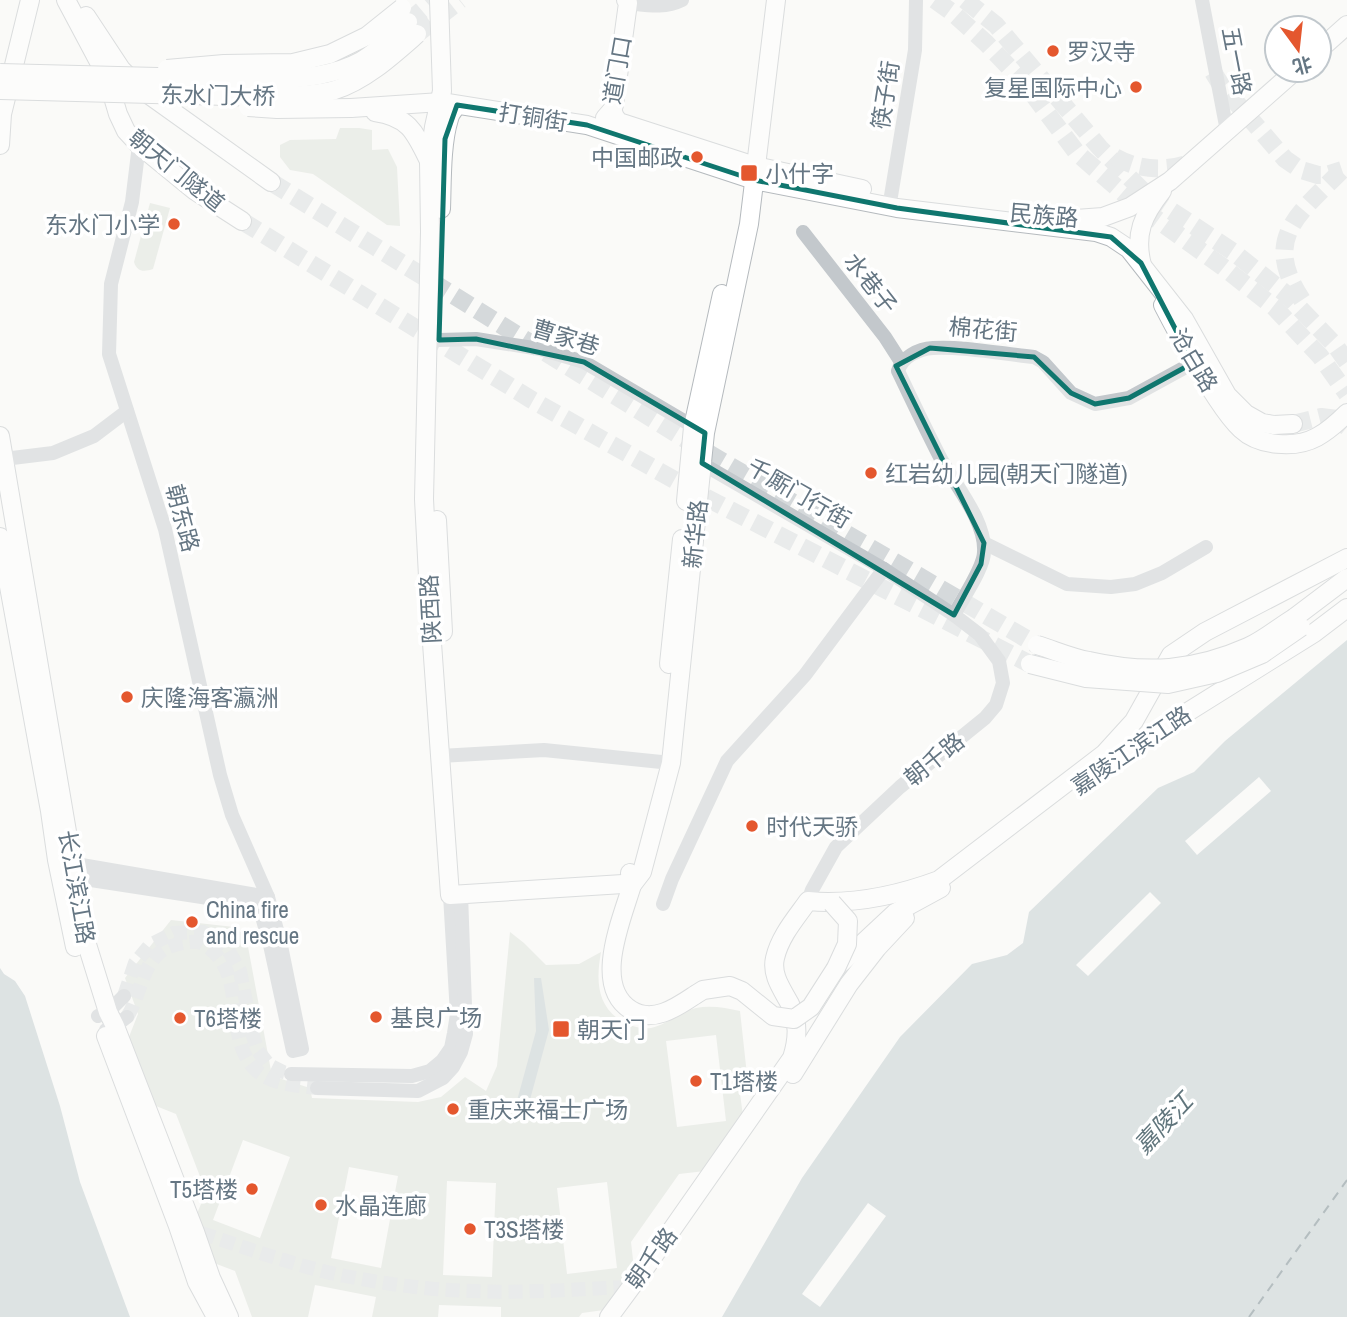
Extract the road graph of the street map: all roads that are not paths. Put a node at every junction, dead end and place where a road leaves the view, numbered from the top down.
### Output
1 (30, 0) edge
2 (66, 0) edge
3 (79, 0) edge
4 (439, 0) edge
5 (682, 0) edge
6 (765, 0) edge
7 (776, 0) edge
8 (916, 0) edge
9 (1202, 0) edge
10 (627, 2) edge
11 (410, 16) edge
12 (1347, 24) edge
13 (1333, 37) edge
14 (107, 71) junction
15 (0, 74) edge
16 (1280, 84) edge
17 (0, 90) edge
18 (449, 104) junction
19 (392, 110) junction
20 (612, 110) junction
21 (587, 125) junction
22 (1227, 131) junction
23 (0, 145) edge
24 (139, 145) junction
25 (429, 161) junction
26 (749, 171) junction
27 (1170, 181) junction
28 (271, 182) tunnel mouth
29 (891, 196) junction
30 (242, 221) tunnel mouth
31 (803, 232) dead end
32 (1141, 263) junction
33 (439, 340) junction
34 (901, 362) junction
35 (1193, 363) junction
36 (127, 411) junction
37 (1347, 413) edge
38 (1293, 424) tunnel mouth
39 (699, 430) junction
40 (0, 436) edge
41 (4, 459) junction
42 (696, 460) junction
43 (0, 537) edge
44 (984, 543) junction
45 (1206, 547) dead end
46 (1347, 558) edge
47 (884, 569) junction
48 (1347, 578) edge
49 (1347, 592) edge
50 (1347, 608) edge
51 (954, 615) junction
52 (1037, 645) tunnel mouth
53 (1030, 664) tunnel mouth
54 (1135, 720) junction
55 (1157, 731) junction
56 (445, 756) junction
57 (666, 762) junction
58 (66, 869) junction
59 (631, 879) junction
60 (455, 888) junction
61 (921, 900) junction
62 (264, 902) junction
63 (821, 902) junction
64 (663, 904) dead end
65 (836, 968) junction
66 (124, 996) tunnel mouth
67 (791, 1006) junction
68 (830, 1014) junction
69 (110, 1020) junction
70 (291, 1073) tunnel mouth
71 (317, 1088) tunnel mouth
72 (192, 1230) junction
73 (630, 1289) junction
74 (216, 1317) edge
75 (229, 1317) edge
76 (609, 1317) edge
77 (622, 1317) edge

1 - 23 main road
2 - 14 main road, 朝天门隧道
3 - 14 main road, 朝天门隧道
4 - 18 main road, 陕西路
5 - 10 street
6 - 26 main road, 新华路
7 - 26 main road, 新华路
8 - 29 street, 筷子街
9 - 22 street, 五一路
10 - 20 main road, 道门口
11 - 14 main road, bridge
11 - 14 main road, 东水门大桥, bridge
12 - 13 main road
14 - 15 main road, 东水门大桥, bridge
14 - 17 main road, 东水门大桥, bridge
14 - 19 main road, 打铜街, bridge
14 - 24 main road, 朝天门隧道
14 - 28 main road, 朝天门隧道
16 - 22 main road, 民族路
18 - 19 main road, 打铜街
18 - 21 main road, 打铜街
18 - 25 main road, 陕西路
18 - 33 main road, 陕西路
19 - 25 main road
20 - 21 main road, 道门口
20 - 26 main road
21 - 26 main road, 打铜街
22 - 27 main road, 民族路
24 - 30 main road, 朝天门隧道
24 - 36 street, 朝东路
25 - 56 main road, 陕西路
26 - 29 main road, 民族路
26 - 32 main road, 民族路
26 - 39 main road, 新华路
27 - 29 main road, 民族路
27 - 32 main road, 沧白路
31 - 34 street, 水巷子
32 - 35 main road, 沧白路
32 - 38 main road
33 - 39 street, 曹家巷
33 - 56 main road, 陕西路
34 - 35 street, 棉花街
34 - 44 street
35 - 37 main road, 沧白路
36 - 41 street
36 - 62 street, 朝东路
39 - 42 main road, 新华路
40 - 41 main road, 长江滨江路
41 - 58 main road, 长江滨江路
42 - 47 street, 千厮门行街
42 - 57 main road, 新华路
43 - 58 main road, 长江滨江路
44 - 45 street
44 - 51 street
46 - 54 main road, 嘉陵江滨江路, bridge
47 - 51 street, 朝千路
47 - 64 street
48 - 52 main road, 嘉陵江滨江路, bridge
49 - 53 main road, 嘉陵江滨江路, bridge
50 - 55 main road, 嘉陵江滨江路
51 - 63 street, 朝千路
54 - 55 main road
54 - 63 main road, 嘉陵江滨江路
55 - 61 main road, 嘉陵江滨江路
56 - 57 street
56 - 60 main road, 陕西路
57 - 59 main road, 新华路
58 - 62 street
58 - 69 main road, 长江滨江路
59 - 60 main road
59 - 65 main road, 新华路, bridge
60 - 70 street, 陕西路
60 - 71 street, 陕西路
61 - 65 main road
61 - 68 main road, 朝千路
62 - 62 street, 朝东路
63 - 65 main road, bridge
63 - 67 main road, 朝千路
66 - 69 street
67 - 68 main road
67 - 73 main road, 朝千路
68 - 73 main road, 朝千路
69 - 72 main road, 长江滨江路
72 - 74 main road, 长江滨江路
72 - 75 main road, 长江滨江路
73 - 76 main road, 朝千路
73 - 77 main road, 朝千路

